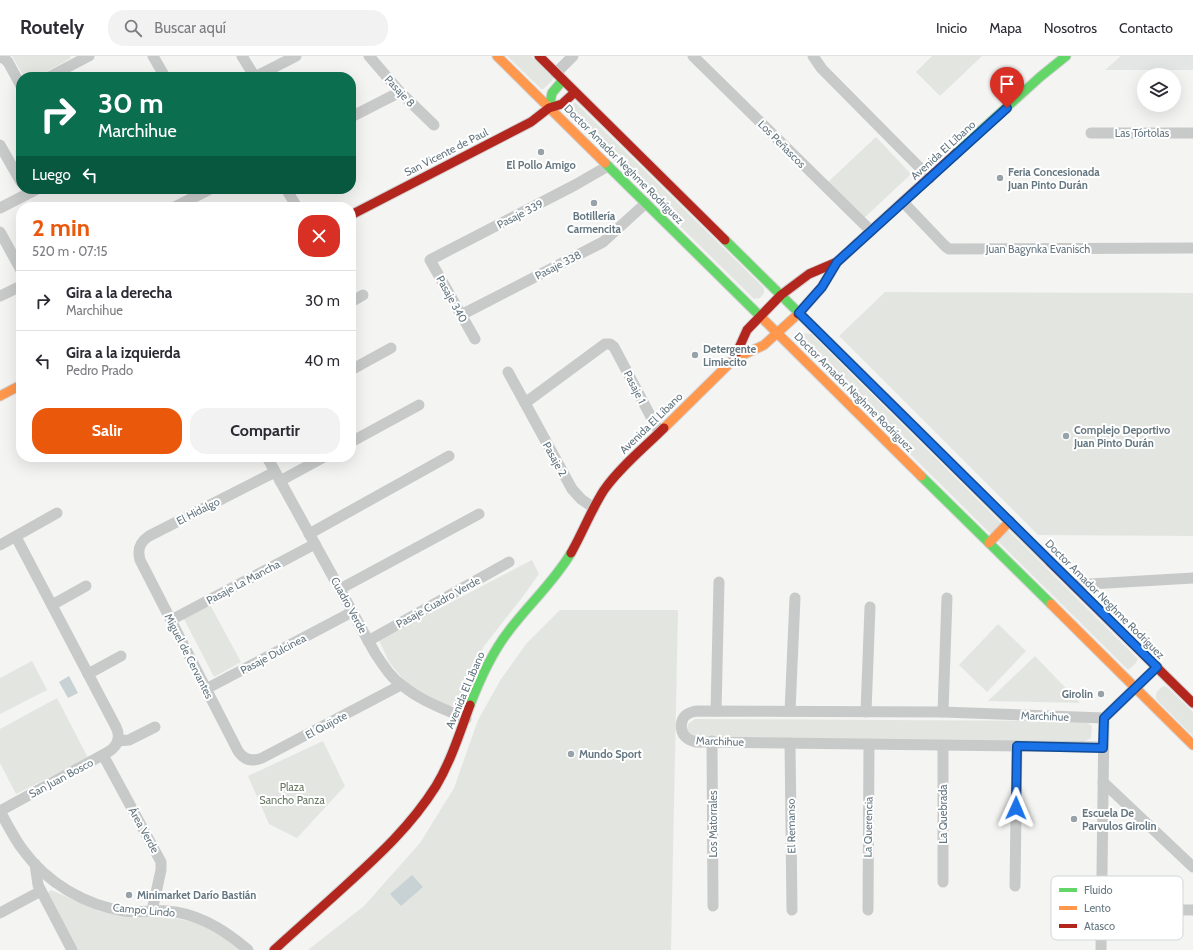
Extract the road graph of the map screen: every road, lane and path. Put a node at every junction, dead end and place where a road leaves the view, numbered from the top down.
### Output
1 (89, 56) edge
2 (153, 56) edge
3 (242, 56) edge
4 (296, 56) edge
5 (369, 56) edge
6 (498, 56) edge
7 (539, 56) edge
8 (573, 56) edge
9 (693, 56) edge
10 (813, 56) edge
11 (1066, 56) edge
12 (0, 57) edge
13 (59, 72) edge
14 (162, 72) edge
15 (252, 72) edge
16 (265, 72) edge
17 (16, 77) edge
18 (560, 77) junction
19 (400, 92) junction
20 (575, 92) junction
21 (549, 108) junction
22 (356, 114) edge
23 (434, 124) dead end
24 (1091, 133) dead end
25 (1193, 133) edge
26 (0, 145) edge
27 (608, 166) junction
28 (16, 173) edge
29 (930, 178) junction
30 (25, 194) edge
31 (200, 194) edge
32 (185, 202) edge
33 (903, 202) junction
34 (646, 203) junction
35 (0, 208) edge
36 (356, 212) edge
37 (871, 231) junction
38 (0, 232) edge
39 (1193, 248) edge
40 (430, 260) joint
41 (16, 261) edge
42 (837, 262) junction
43 (16, 288) edge
44 (363, 295) dead end
45 (781, 295) junction
46 (0, 296) edge
47 (356, 299) edge
48 (799, 313) junction
49 (461, 315) junction
50 (760, 316) junction
51 (778, 333) junction
52 (474, 339) dead end
53 (391, 348) dead end
54 (734, 359) junction
55 (356, 367) edge
56 (508, 372) dead end
57 (16, 388) edge
58 (0, 396) edge
59 (525, 403) junction
60 (419, 405) dead end
61 (659, 432) junction
62 (356, 439) edge
63 (449, 456) dead end
64 (270, 462) edge
65 (312, 462) edge
66 (278, 476) junction
67 (594, 508) junction
68 (57, 513) dead end
69 (479, 514) dead end
70 (1010, 522) junction
71 (309, 534) junction
72 (16, 536) junction
73 (989, 543) junction
74 (315, 544) junction
75 (0, 545) edge
76 (140, 547) joint
77 (509, 562) dead end
78 (1192, 580) edge
79 (719, 582) dead end
80 (1073, 585) junction
81 (86, 586) dead end
82 (340, 589) junction
83 (795, 598) dead end
84 (947, 598) dead end
85 (52, 605) junction
86 (870, 607) dead end
87 (352, 612) junction
88 (171, 620) junction
89 (368, 641) junction
90 (121, 656) dead end
91 (1157, 667) junction
92 (88, 674) junction
93 (401, 686) junction
94 (1136, 688) junction
95 (206, 689) junction
96 (1193, 703) edge
97 (716, 711) junction
98 (790, 711) junction
99 (866, 712) junction
100 (943, 712) junction
101 (1104, 718) junction
102 (466, 719) junction
103 (155, 727) dead end
104 (118, 741) junction
105 (712, 741) junction
106 (790, 743) junction
107 (869, 744) junction
108 (943, 745) junction
109 (1193, 745) edge
110 (1017, 746) junction
111 (1103, 748) junction
112 (103, 755) junction
113 (249, 760) joint
114 (1103, 782) junction
115 (0, 811) edge
116 (4, 826) edge
117 (35, 864) junction
118 (1193, 867) edge
119 (1102, 876) edge
120 (943, 882) dead end
121 (1015, 886) dead end
122 (41, 891) junction
123 (713, 906) dead end
124 (792, 910) dead end
125 (868, 910) dead end
126 (1183, 910) edge
127 (1193, 910) edge
128 (152, 911) junction
129 (0, 913) edge
130 (72, 950) edge
131 (248, 950) edge
132 (274, 950) edge

1 - 13 street
2 - 14 street
3 - 15 street
4 - 16 street
5 - 19 street, Pasaje 8
6 - 21 main road, Doctor Amador Neghme Rodríguez
7 - 18 main road, Doctor Amador Neghme Rodríguez
8 - 18 street
9 - 37 street, Los Peñascos
10 - 29 street
11 - 29 main road, Avenida El Líbano
12 - 17 street
18 - 20 main road, Doctor Amador Neghme Rodríguez
18 - 21 main road
19 - 22 street
19 - 23 street, Pasaje 8
20 - 21 main road, San Vicente de Paul
20 - 45 main road, Doctor Amador Neghme Rodríguez
21 - 27 main road, Doctor Amador Neghme Rodríguez
21 - 36 main road, San Vicente de Paul
24 - 25 street, Las Tórtolas
26 - 28 street
27 - 34 main road, Doctor Amador Neghme Rodríguez
27 - 40 street, Pasaje 339
29 - 33 main road, Avenida El Líbano
30 - 35 street
31 - 32 street
33 - 37 main road, Avenida El Líbano
33 - 39 street, Juan Bagynka Evanisch
34 - 49 street, Pasaje 338
34 - 50 main road, Doctor Amador Neghme Rodríguez
37 - 42 main road, Avenida El Líbano
38 - 41 street
40 - 49 street, Pasaje 340
42 - 45 main road, Avenida El Líbano
42 - 48 main road, Avenida El Líbano
43 - 46 street
44 - 47 street
45 - 48 main road, Doctor Amador Neghme Rodríguez
45 - 50 main road, Avenida El Líbano
48 - 51 main road, Avenida El Líbano
48 - 70 main road, Doctor Amador Neghme Rodríguez
49 - 52 street, Pasaje 340
50 - 51 main road, Doctor Amador Neghme Rodríguez
50 - 54 main road, Avenida El Líbano
51 - 54 main road, Avenida El Líbano
51 - 73 main road, Doctor Amador Neghme Rodríguez
53 - 55 street
54 - 61 main road, Avenida El Líbano
56 - 59 street, Pasaje 2
57 - 58 main road
59 - 61 street, Pasaje 1
59 - 67 street, Pasaje 2
60 - 62 street
61 - 67 main road, Avenida El Líbano
63 - 71 street
64 - 66 street, Cuadro Verde
65 - 66 street
66 - 71 street, Cuadro Verde
66 - 76 street, El Hidalgo
67 - 102 main road, Avenida El Líbano
68 - 72 street
69 - 82 street
70 - 73 main road
70 - 80 main road, Doctor Amador Neghme Rodríguez
71 - 74 street, Cuadro Verde
72 - 75 street
72 - 85 street
73 - 94 main road, Doctor Amador Neghme Rodríguez
74 - 82 street, Cuadro Verde
74 - 88 street, Pasaje La Mancha
76 - 88 street, Miguel de Cervantes
77 - 89 street, Pasaje Cuadro Verde
78 - 80 street
79 - 97 street
80 - 91 main road, Doctor Amador Neghme Rodríguez
81 - 85 street
82 - 87 street, Cuadro Verde
83 - 98 street
84 - 100 street
85 - 92 street
86 - 99 street
87 - 89 street, Cuadro Verde
87 - 95 street, Pasaje Dulcinea
88 - 95 street, Miguel de Cervantes
89 - 93 street, Cuadro Verde
90 - 92 street
91 - 94 street
91 - 96 main road, Doctor Amador Neghme Rodríguez
92 - 104 street
93 - 102 street, Cuadro Verde
93 - 113 street, El Quijote
94 - 101 street
94 - 109 main road, Doctor Amador Neghme Rodríguez
95 - 113 street, Miguel de Cervantes
97 - 98 street, Marchihue
97 - 105 street, Marchihue
98 - 99 street, Marchihue
99 - 100 street, Marchihue
100 - 101 street, Marchihue
101 - 111 street
102 - 132 main road, Avenida El Líbano
103 - 104 street, San Juan Bosco
104 - 112 street, San Juan Bosco
105 - 106 street, Marchihue
105 - 123 street, Los Matorrales
106 - 107 street, Marchihue
106 - 124 street, El Remanso
107 - 108 street, Marchihue
107 - 125 street, La Querencia
108 - 110 street, Marchihue
108 - 120 street, La Quebrada
110 - 111 street, Marchihue
110 - 121 street
111 - 114 street
112 - 115 street, San Juan Bosco
112 - 128 street, Área Verde
114 - 118 street
114 - 119 street
115 - 116 street, Campo Lindo
116 - 117 street, Campo Lindo
117 - 122 street
117 - 128 street, Campo Lindo
122 - 129 street
122 - 130 street
126 - 127 street
128 - 131 street, Campo Lindo

